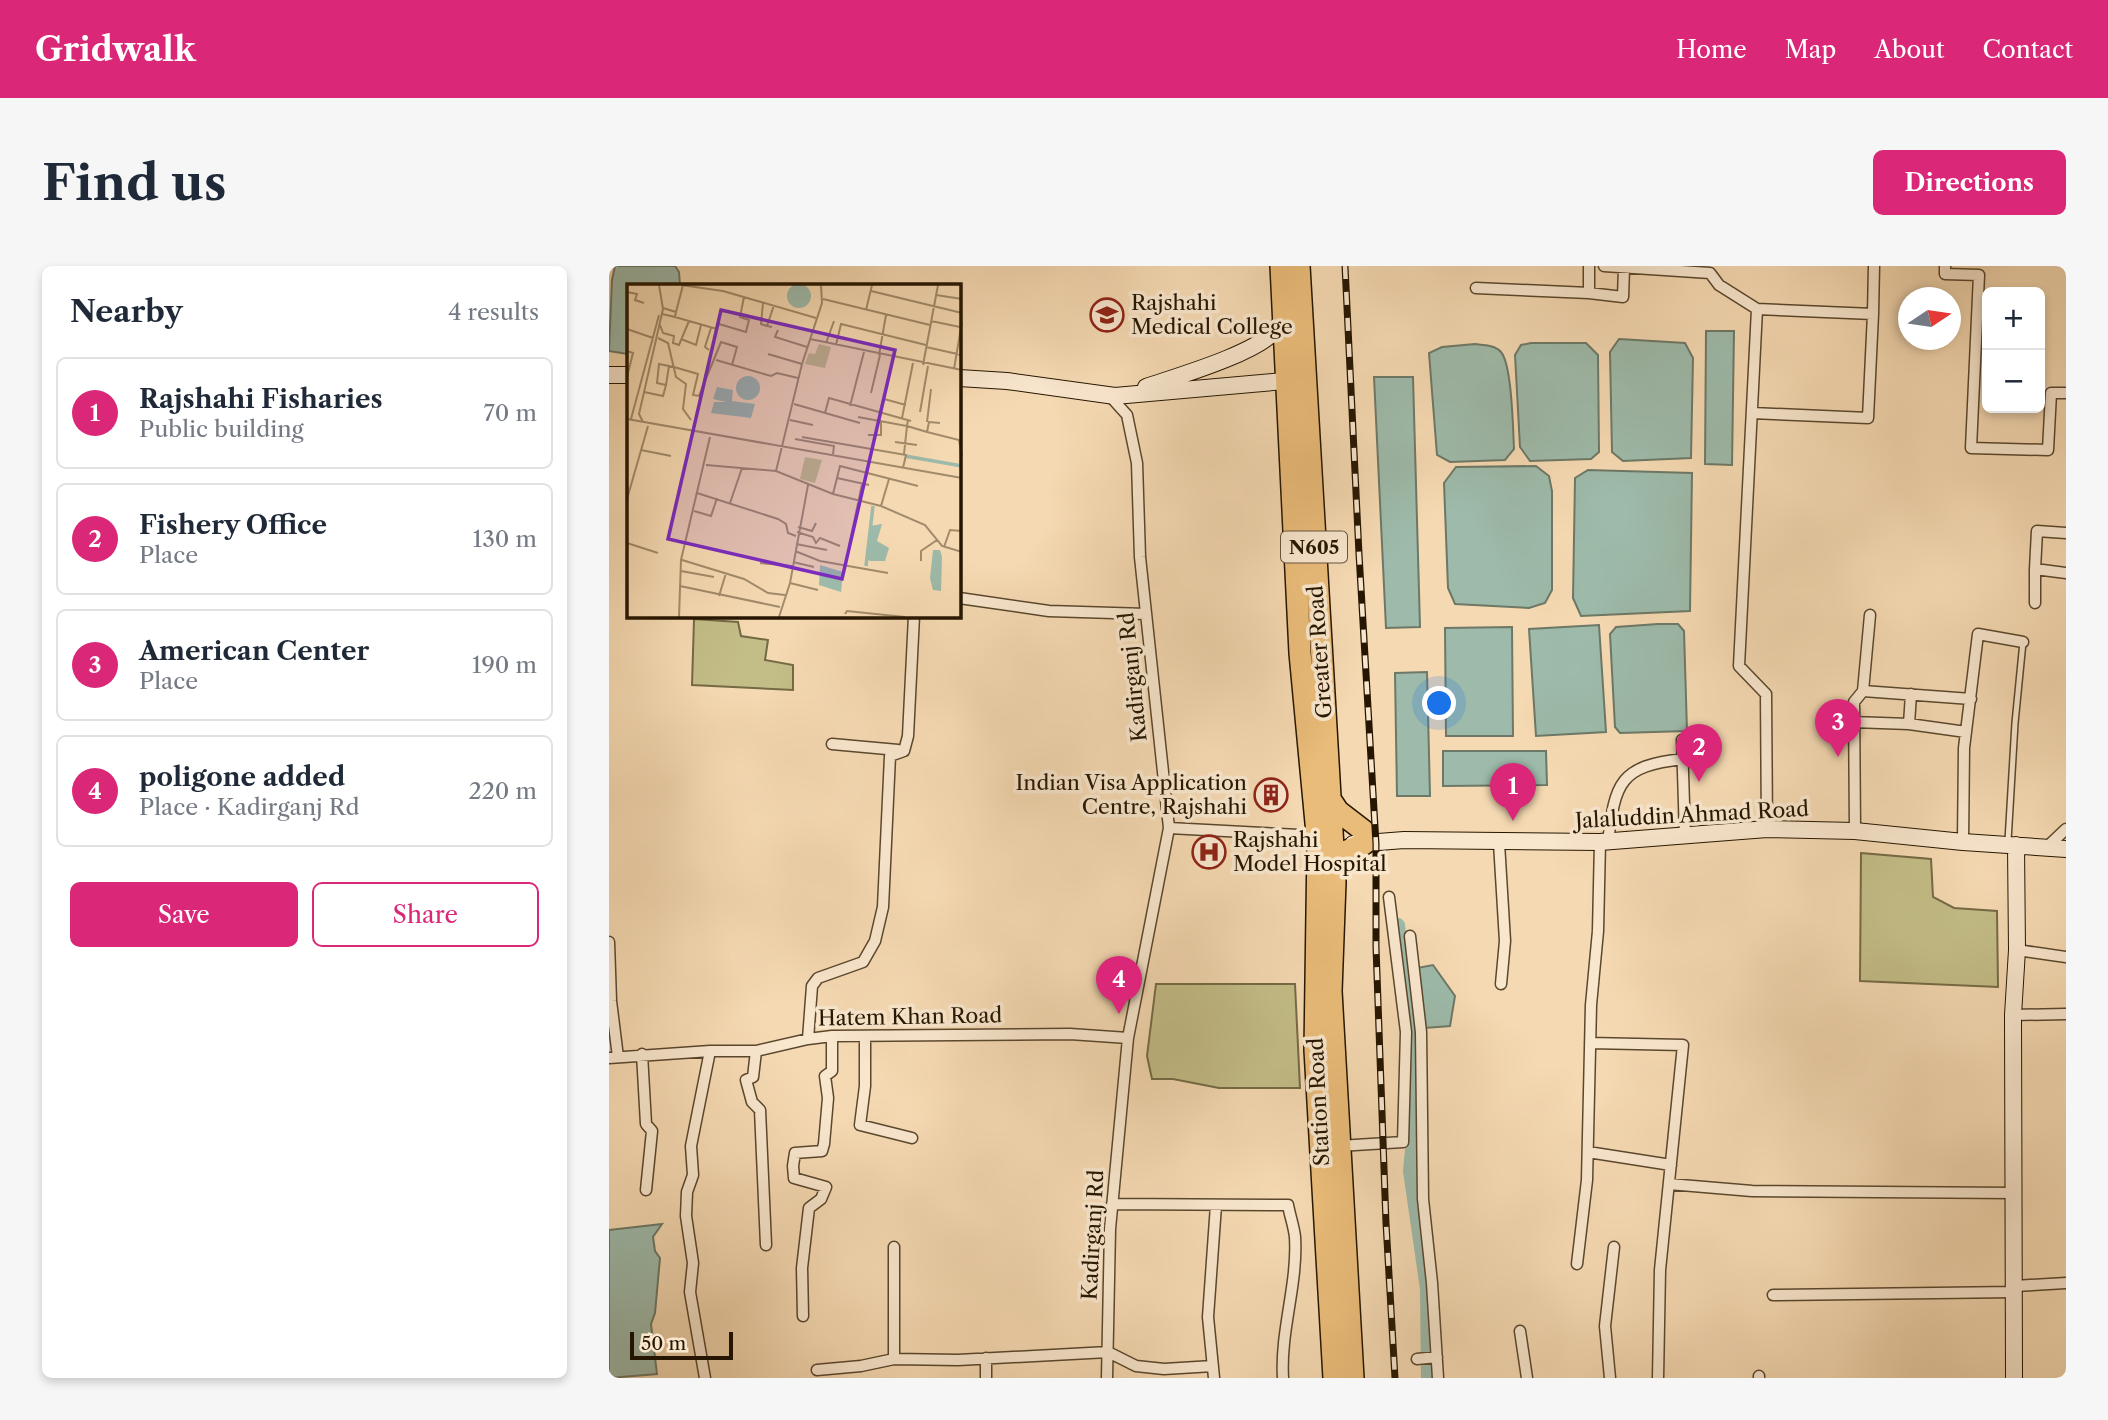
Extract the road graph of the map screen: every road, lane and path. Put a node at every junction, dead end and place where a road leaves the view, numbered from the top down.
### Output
1 (1281, 266) edge
2 (1300, 266) edge
3 (1589, 266) edge
4 (1604, 266) edge
5 (1874, 266) edge
6 (1945, 266) edge
7 (1624, 268) junction
8 (1476, 288) dead end
9 (1589, 293) junction
10 (1757, 309) junction
11 (1873, 314) junction
12 (1284, 316) junction
13 (627, 374) edge
14 (609, 375) edge
15 (961, 378) edge
16 (1285, 381) junction
17 (2066, 393) edge
18 (1115, 395) junction
19 (1752, 413) junction
20 (2066, 533) edge
21 (2035, 569) junction
22 (2066, 573) edge
23 (961, 598) edge
24 (2035, 603) dead end
25 (1146, 614) junction
26 (1870, 615) dead end
27 (914, 618) edge
28 (2023, 642) joint
29 (1863, 691) junction
30 (1911, 694) junction
31 (1971, 699) junction
32 (1853, 722) junction
33 (1909, 724) junction
34 (1966, 732) junction
35 (1682, 740) dead end
36 (832, 744) dead end
37 (904, 751) junction
38 (1683, 760) junction
39 (1330, 799) junction
40 (1169, 828) junction
41 (2066, 829) edge
42 (1767, 830) junction
43 (1854, 831) junction
44 (1319, 836) junction
45 (1685, 836) junction
46 (1364, 837) junction
47 (1604, 842) junction
48 (1963, 842) junction
49 (1499, 843) junction
50 (2012, 845) junction
51 (2047, 847) junction
52 (2066, 849) edge
53 (1334, 870) junction
54 (1389, 897) dead end
55 (1410, 936) dead end
56 (609, 942) edge
57 (2017, 950) junction
58 (2066, 957) edge
59 (1501, 984) dead end
60 (2066, 1014) edge
61 (2013, 1015) junction
62 (1406, 1032) junction
63 (1421, 1032) junction
64 (865, 1036) junction
65 (832, 1037) junction
66 (1129, 1038) junction
67 (808, 1039) junction
68 (1590, 1043) junction
69 (710, 1051) junction
70 (756, 1051) junction
71 (642, 1054) junction
72 (614, 1057) edge
73 (1406, 1082) junction
74 (1422, 1083) junction
75 (912, 1138) dead end
76 (1339, 1146) junction
77 (1588, 1152) junction
78 (1671, 1165) junction
79 (1668, 1184) junction
80 (646, 1190) dead end
81 (2014, 1192) junction
82 (1112, 1204) junction
83 (1216, 1205) junction
84 (766, 1245) dead end
85 (894, 1247) dead end
86 (1614, 1247) dead end
87 (1577, 1264) dead end
88 (2066, 1283) edge
89 (2015, 1289) junction
90 (1773, 1295) dead end
91 (803, 1316) dead end
92 (1520, 1331) dead end
93 (1108, 1352) junction
94 (1437, 1357) junction
95 (986, 1358) junction
96 (894, 1359) junction
97 (1417, 1359) dead end
98 (1213, 1366) junction
99 (817, 1370) dead end
100 (705, 1378) edge
101 (986, 1378) edge
102 (1107, 1378) edge
103 (1214, 1378) edge
104 (1283, 1378) edge
105 (1334, 1378) edge
106 (1353, 1378) edge
107 (1438, 1378) edge
108 (1527, 1378) edge
109 (1610, 1378) edge
110 (1658, 1378) edge
111 (2014, 1378) edge

1 - 12 highway, Greater Road / N605
2 - 39 highway, Greater Road / N605
3 - 9 street
4 - 7 street
5 - 11 street
6 - 17 street
7 - 9 street
7 - 10 street
8 - 9 street
10 - 11 street
10 - 19 street
11 - 19 street
12 - 16 highway, Greater Road / N605
12 - 18 street
13 - 14 street
15 - 18 street
16 - 18 street
16 - 44 highway, Greater Road / N605
18 - 25 street, Kadirganj Rd
19 - 42 street
20 - 21 street
21 - 22 street
21 - 24 street
23 - 25 street
25 - 40 street, Kadirganj Rd
26 - 29 street
27 - 37 street
28 - 31 street
28 - 50 lane
29 - 30 street
29 - 32 street
30 - 31 street
30 - 33 street
31 - 34 street
32 - 33 street
32 - 43 street
33 - 34 street
34 - 48 street
35 - 38 street
36 - 37 street
37 - 67 street
38 - 45 street
38 - 47 street
39 - 44 highway, Greater Road / N605
39 - 46 highway
40 - 44 street
40 - 66 street, Kadirganj Rd
41 - 51 street
42 - 43 street, Jalaluddin Ahmad Road
42 - 45 street, Jalaluddin Ahmad Road
43 - 48 street, Jalaluddin Ahmad Road
44 - 46 street, Jalaluddin Ahmad Road
44 - 53 highway, Station Road / N605
44 - 105 highway, Station Road / N605
45 - 47 street, Jalaluddin Ahmad Road
46 - 49 street, Jalaluddin Ahmad Road
46 - 53 highway
47 - 49 street, Jalaluddin Ahmad Road
47 - 68 street
48 - 50 street, Jalaluddin Ahmad Road
49 - 59 street
50 - 51 street, Jalaluddin Ahmad Road
50 - 57 street
51 - 52 street, Jalaluddin Ahmad Road
53 - 76 highway, Station Road / N605
54 - 62 street
55 - 63 street
56 - 72 street
57 - 58 street
57 - 61 street
60 - 61 street
61 - 81 street
62 - 63 street
62 - 73 street
63 - 74 street
64 - 65 street, Hatem Khan Road
64 - 66 street, Hatem Khan Road
64 - 75 street
65 - 67 street, Hatem Khan Road
65 - 91 street
66 - 82 street, Kadirganj Rd
67 - 70 street, Hatem Khan Road
68 - 77 street
68 - 78 street
69 - 70 street, Hatem Khan Road
69 - 71 street, Hatem Khan Road
69 - 100 street
70 - 84 street
71 - 72 street, Hatem Khan Road
71 - 80 street
73 - 74 street
73 - 76 street
74 - 94 street
76 - 106 highway, Station Road / N605
77 - 78 street
77 - 87 street
78 - 79 street
79 - 81 street
79 - 110 street
81 - 89 street
82 - 83 street
82 - 93 street, Kadirganj Rd
83 - 98 street
83 - 104 street
85 - 96 street
86 - 109 street
88 - 89 street
89 - 90 street
89 - 111 street
92 - 108 street
93 - 95 street
93 - 98 street
93 - 102 street, Kadirganj Rd
94 - 97 street
94 - 107 street
95 - 96 street
95 - 101 street
96 - 99 street
98 - 103 street

